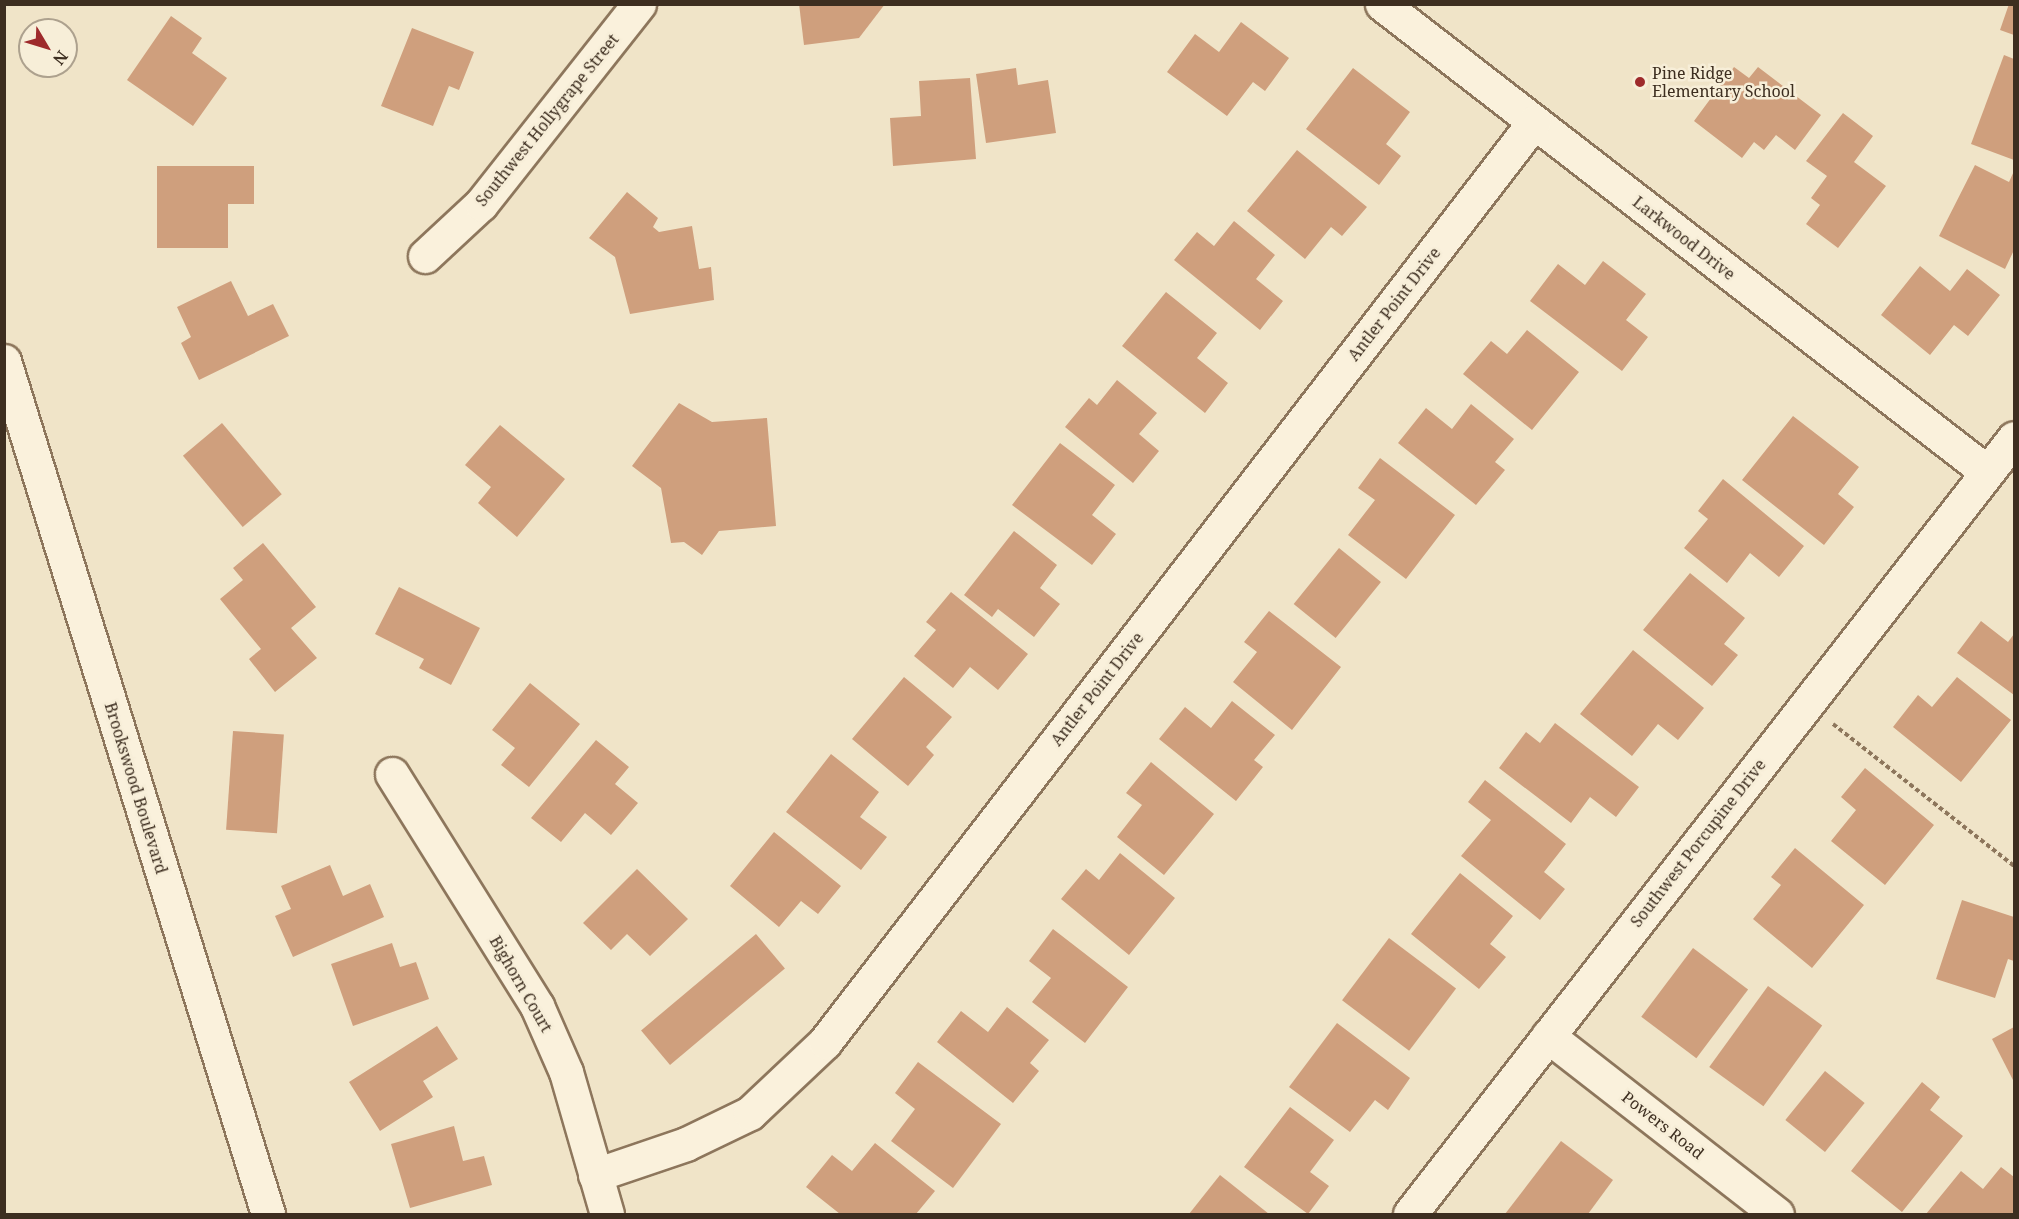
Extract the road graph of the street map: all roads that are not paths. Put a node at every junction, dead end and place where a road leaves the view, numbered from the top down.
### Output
1 (639, 4) edge
2 (1382, 4) edge
3 (1534, 122) junction
4 (425, 256) dead end
5 (4, 361) edge
6 (2014, 438) edge
7 (1987, 472) junction
8 (392, 774) dead end
9 (1548, 1036) junction
10 (595, 1175) junction
11 (268, 1215) edge
12 (607, 1215) edge
13 (1410, 1215) edge
14 (1777, 1215) edge

1 - 4 street, Southwest Hollygrape Street
2 - 3 street, Larkwood Drive
3 - 7 street, Larkwood Drive
3 - 10 street, Antler Point Drive
5 - 11 street, Brookswood Boulevard
6 - 7 street, Southwest Porcupine Drive
7 - 9 street, Southwest Porcupine Drive
8 - 10 street, Bighorn Court
9 - 13 street, Southwest Porcupine Drive
9 - 14 street, Powers Road
10 - 12 street, Bighorn Court

